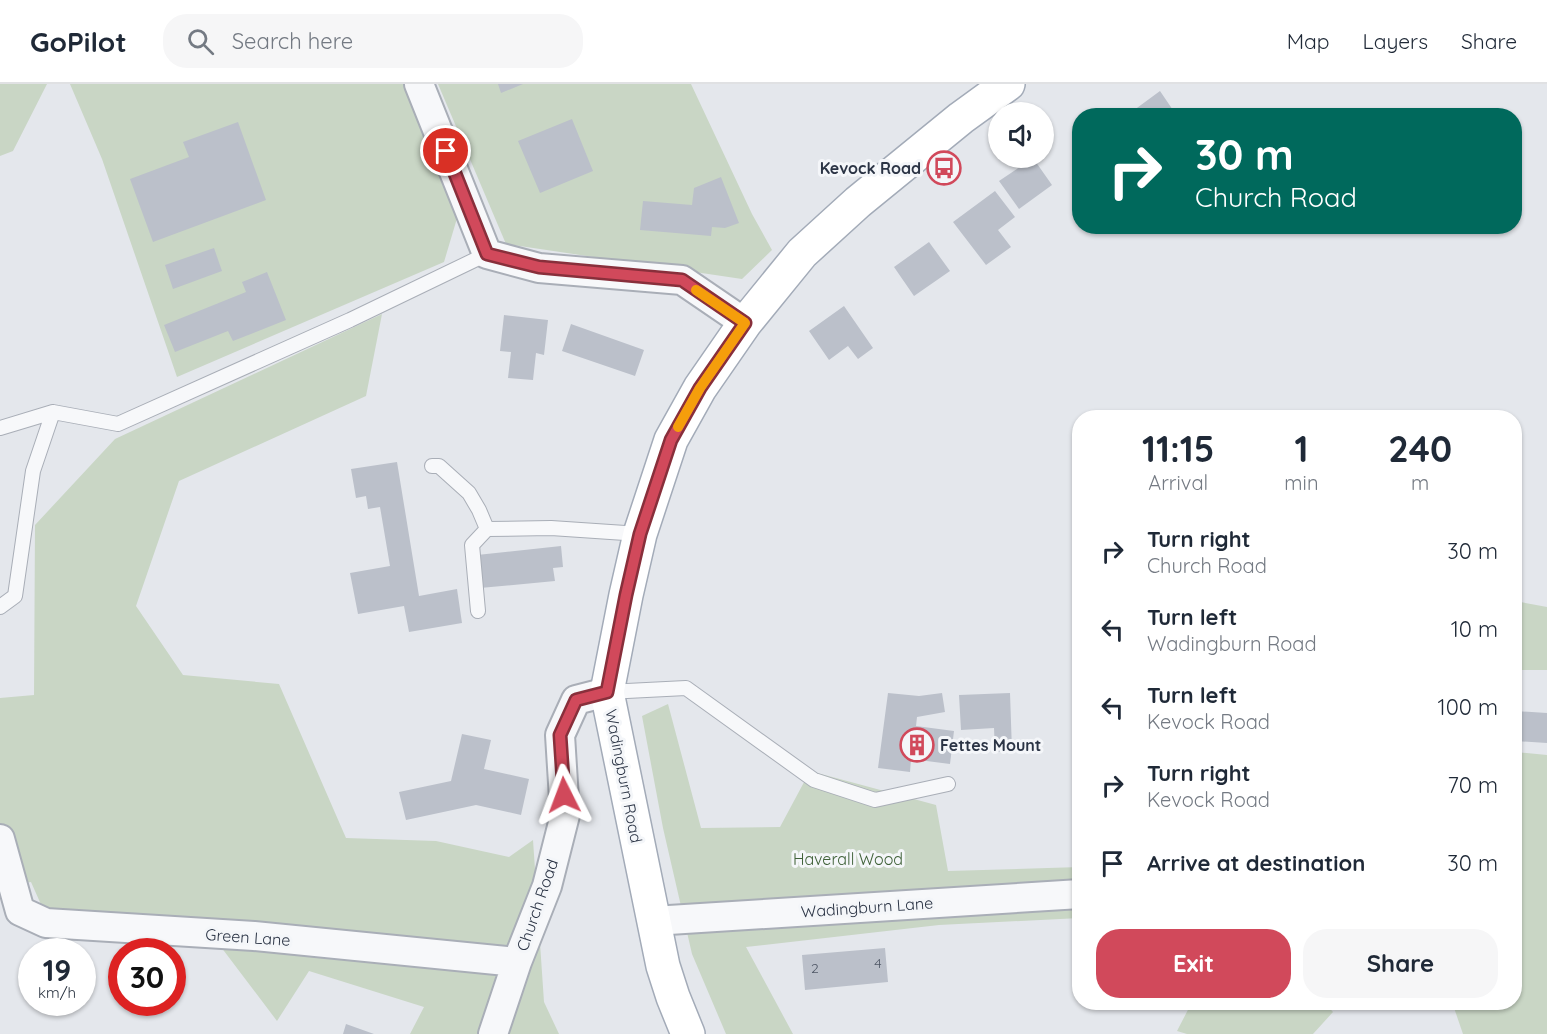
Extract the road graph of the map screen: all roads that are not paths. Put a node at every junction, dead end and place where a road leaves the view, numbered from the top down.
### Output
1 (419, 84) edge
2 (1008, 84) edge
3 (487, 254) junction
4 (745, 323) junction
5 (53, 412) junction
6 (0, 428) edge
7 (432, 466) dead end
8 (486, 529) junction
9 (640, 534) junction
10 (0, 607) edge
11 (478, 611) dead end
12 (607, 692) junction
13 (948, 784) dead end
14 (0, 839) edge
15 (1072, 895) edge
16 (653, 921) junction
17 (517, 962) junction
18 (493, 1034) edge
19 (688, 1034) edge

1 - 3 street
2 - 4 main road, Wadingburn Road
3 - 4 street
3 - 5 lane
4 - 9 main road, Wadingburn Road
5 - 6 lane
5 - 10 lane
7 - 8 lane
8 - 9 lane
8 - 11 lane
9 - 12 main road, Wadingburn Road
12 - 13 lane
12 - 16 main road, Wadingburn Road
12 - 17 street, Church Road
14 - 17 street, Green Lane
15 - 16 street, Wadingburn Lane
16 - 19 main road, Wadingburn Road
17 - 18 street, Church Road

